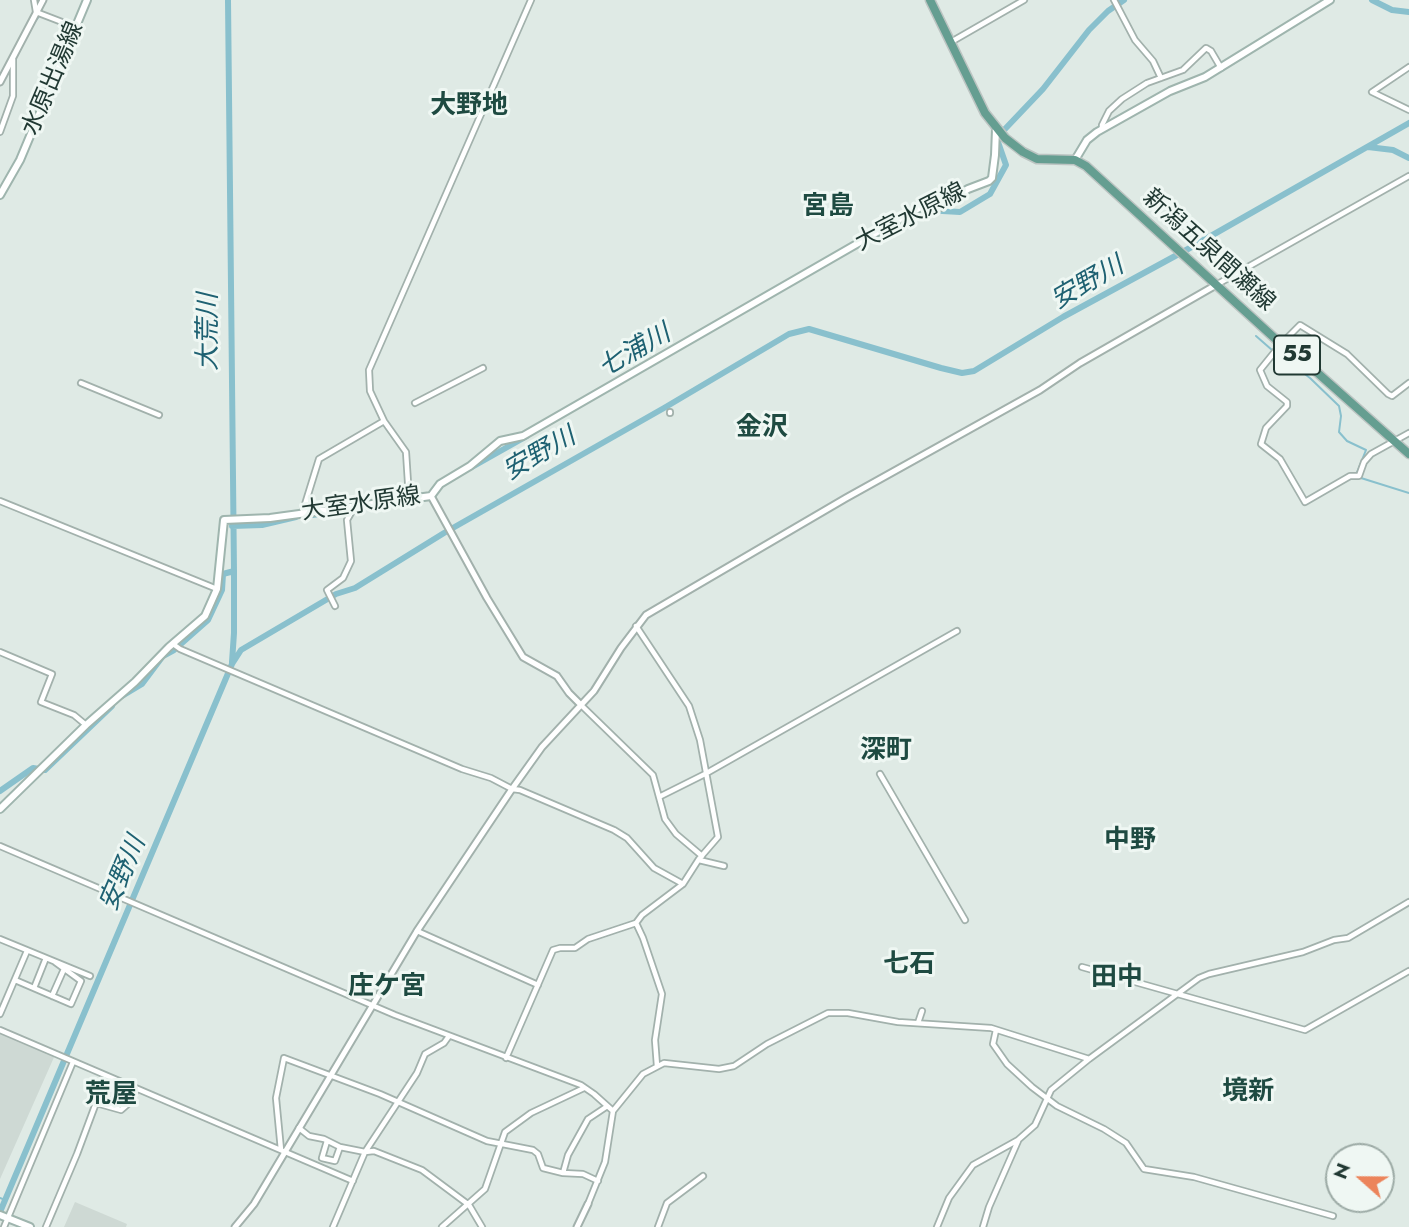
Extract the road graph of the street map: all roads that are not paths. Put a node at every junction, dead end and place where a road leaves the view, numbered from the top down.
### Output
1 (34, 0) edge
2 (43, 0) edge
3 (87, 0) edge
4 (531, 0) edge
5 (931, 0) edge
6 (1024, 0) edge
7 (1330, 0) edge
8 (1116, 3) edge
9 (36, 12) junction
10 (76, 28) junction
11 (951, 42) junction
12 (12, 58) junction
13 (1409, 67) edge
14 (1221, 68) junction
15 (1161, 78) junction
16 (0, 82) edge
17 (1409, 110) edge
18 (996, 129) junction
19 (1102, 129) junction
20 (0, 132) edge
21 (1076, 160) junction
22 (1409, 176) edge
23 (0, 195) edge
24 (1216, 285) junction
25 (1281, 344) junction
26 (482, 368) dead end
27 (80, 383) dead end
28 (1409, 383) edge
29 (415, 403) dead end
30 (159, 415) dead end
31 (384, 421) junction
32 (1409, 433) edge
33 (1394, 440) junction
34 (1409, 454) edge
35 (431, 496) junction
36 (409, 498) junction
37 (0, 501) edge
38 (350, 506) junction
39 (302, 514) junction
40 (218, 589) junction
41 (335, 605) dead end
42 (636, 626) junction
43 (957, 631) dead end
44 (176, 646) junction
45 (0, 652) edge
46 (581, 705) junction
47 (86, 725) junction
48 (705, 774) junction
49 (880, 774) dead end
50 (512, 789) junction
51 (659, 797) junction
52 (0, 809) edge
53 (0, 846) edge
54 (700, 858) junction
55 (724, 866) dead end
56 (683, 884) junction
57 (1409, 902) edge
58 (965, 920) dead end
59 (636, 923) junction
60 (417, 932) junction
61 (0, 940) edge
62 (27, 951) junction
63 (46, 958) junction
64 (55, 962) junction
65 (1082, 967) dead end
66 (64, 969) junction
67 (1409, 971) edge
68 (90, 976) dead end
69 (15, 981) junction
70 (538, 985) junction
71 (34, 988) junction
72 (0, 994) edge
73 (1178, 994) junction
74 (52, 996) junction
75 (8, 997) junction
76 (373, 1006) junction
77 (922, 1011) dead end
78 (0, 1014) edge
79 (918, 1023) junction
80 (0, 1030) edge
81 (996, 1030) junction
82 (449, 1036) junction
83 (506, 1058) junction
84 (1089, 1059) junction
85 (73, 1062) junction
86 (657, 1066) junction
87 (330, 1075) junction
88 (585, 1087) junction
89 (137, 1089) junction
90 (1046, 1098) junction
91 (397, 1102) junction
92 (606, 1107) junction
93 (613, 1111) junction
94 (299, 1128) junction
95 (1018, 1140) junction
96 (327, 1141) junction
97 (501, 1144) junction
98 (341, 1147) junction
99 (283, 1151) junction
100 (365, 1152) junction
101 (563, 1173) junction
102 (703, 1176) dead end
103 (353, 1181) junction
104 (598, 1181) junction
105 (589, 1204) joint
106 (469, 1205) junction
107 (1334, 1216) dead end
108 (5, 1217) edge
109 (4, 1227) edge
110 (30, 1227) edge
111 (46, 1227) edge
112 (235, 1227) edge
113 (333, 1227) edge
114 (442, 1227) edge
115 (482, 1227) edge
116 (578, 1227) edge
117 (658, 1227) edge
118 (937, 1227) edge
119 (983, 1227) edge

1 - 9 street
2 - 9 street
3 - 10 main road, 水原出湯線
4 - 31 street
5 - 11 main road
6 - 11 street
7 - 14 main road
8 - 15 street
9 - 10 street
9 - 12 street
10 - 23 main road, 水原出湯線
11 - 18 main road
12 - 16 street
12 - 20 street
13 - 17 street
14 - 15 street
14 - 19 main road
15 - 19 street
18 - 21 main road
18 - 35 main road, 大室水原線
19 - 21 main road
21 - 24 main road, 新潟五泉間瀬線 / 55
22 - 24 street
24 - 25 main road, 新潟五泉間瀬線 / 55
24 - 42 street
25 - 28 street
25 - 33 main road, 新潟五泉間瀬線 / 55
25 - 33 street
26 - 29 street
27 - 30 street
31 - 36 street
31 - 39 street
32 - 33 street
33 - 34 main road, 新潟五泉間瀬線 / 55
35 - 36 main road, 大室水原線
35 - 46 street
36 - 38 main road, 大室水原線
37 - 40 street
38 - 39 main road, 大室水原線
38 - 41 street
39 - 40 main road, 大室水原線
40 - 44 main road, 大室水原線
42 - 46 street
42 - 48 street
43 - 48 street
44 - 47 main road, 大室水原線
44 - 50 street
45 - 47 street
46 - 50 street
46 - 51 street
47 - 52 main road, 大室水原線
48 - 51 street
48 - 54 street
49 - 58 street
50 - 56 street
50 - 60 street
51 - 54 street
53 - 76 street
54 - 55 street
54 - 56 street
56 - 59 street
57 - 73 street
59 - 70 street
59 - 86 street
60 - 70 street
60 - 76 street
61 - 62 street
62 - 63 street
62 - 69 street
63 - 64 street
63 - 71 street
64 - 66 street
64 - 68 street
65 - 73 street
66 - 74 street
66 - 74 street
67 - 73 street
69 - 71 street
69 - 75 street
70 - 83 street
71 - 74 street
72 - 75 street
73 - 84 street
75 - 78 street
76 - 82 street
76 - 87 street
77 - 79 street
79 - 81 street
79 - 86 street
80 - 85 street
81 - 84 street
81 - 90 street
82 - 83 street
82 - 91 street
83 - 88 street
84 - 90 street
85 - 89 street
85 - 108 street
86 - 93 street
87 - 91 street
87 - 94 street
87 - 99 street
88 - 92 street
88 - 97 street
89 - 99 street
89 - 111 street
90 - 95 street
90 - 107 street
91 - 97 street
91 - 100 street
92 - 93 street
92 - 101 street
93 - 104 street
94 - 96 street
94 - 99 street
95 - 118 street
95 - 119 street
96 - 98 street
96 - 98 street
97 - 101 street
97 - 106 street
98 - 100 street
99 - 103 street
99 - 112 street
100 - 103 street
100 - 106 street
101 - 104 street
102 - 117 street
103 - 113 street
104 - 105 street
105 - 116 street
106 - 114 street
106 - 115 street
108 - 109 street
108 - 110 main road

